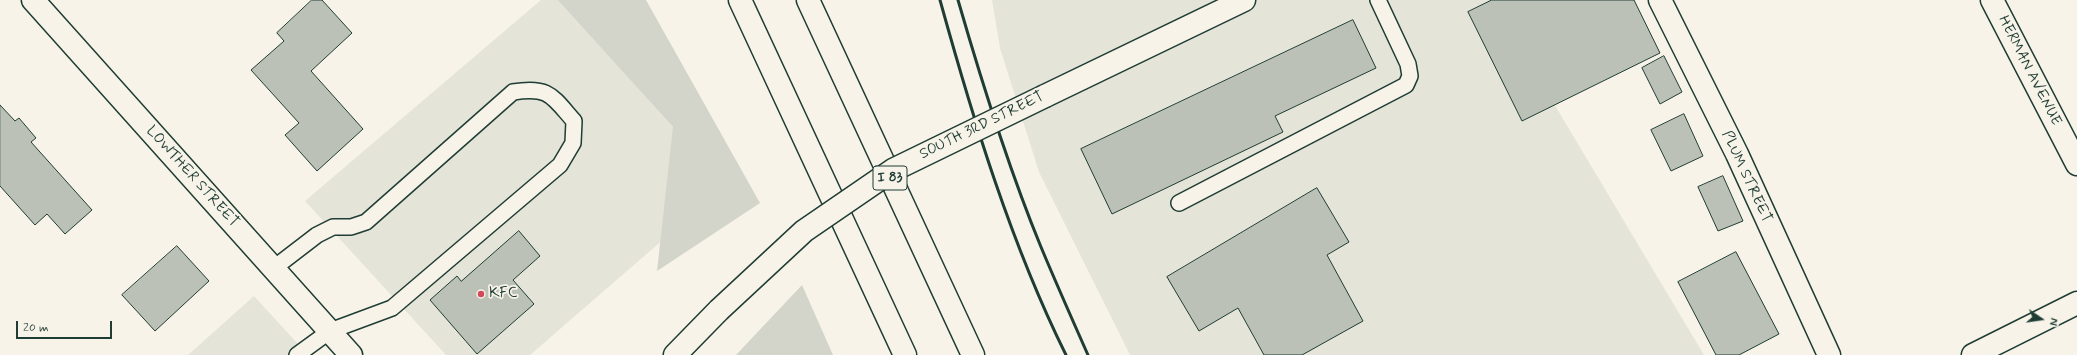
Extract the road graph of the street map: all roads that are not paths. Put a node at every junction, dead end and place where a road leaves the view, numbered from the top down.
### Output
1 (33, 0) edge
2 (740, 0) edge
3 (808, 0) edge
4 (1244, 0) edge
5 (1378, 0) edge
6 (1660, 0) edge
7 (1992, 0) edge
8 (2077, 164) edge
9 (1179, 203) dead end
10 (274, 268) junction
11 (2077, 303) edge
12 (330, 331) junction
13 (297, 355) edge
14 (350, 355) edge
15 (675, 355) edge
16 (905, 355) edge
17 (973, 355) edge
18 (1829, 355) edge
19 (1973, 355) edge

1 - 10 main road, LOWTHER STREET
2 - 16 main road
3 - 17 main road, I 83
4 - 15 main road, SOUTH 3RD STREET, bridge
5 - 9 lane
6 - 18 main road, PLUM STREET
7 - 8 main road, HERMAN AVENUE
10 - 12 main road, LOWTHER STREET
10 - 12 lane
11 - 19 main road
12 - 13 lane
12 - 14 main road, LOWTHER STREET

